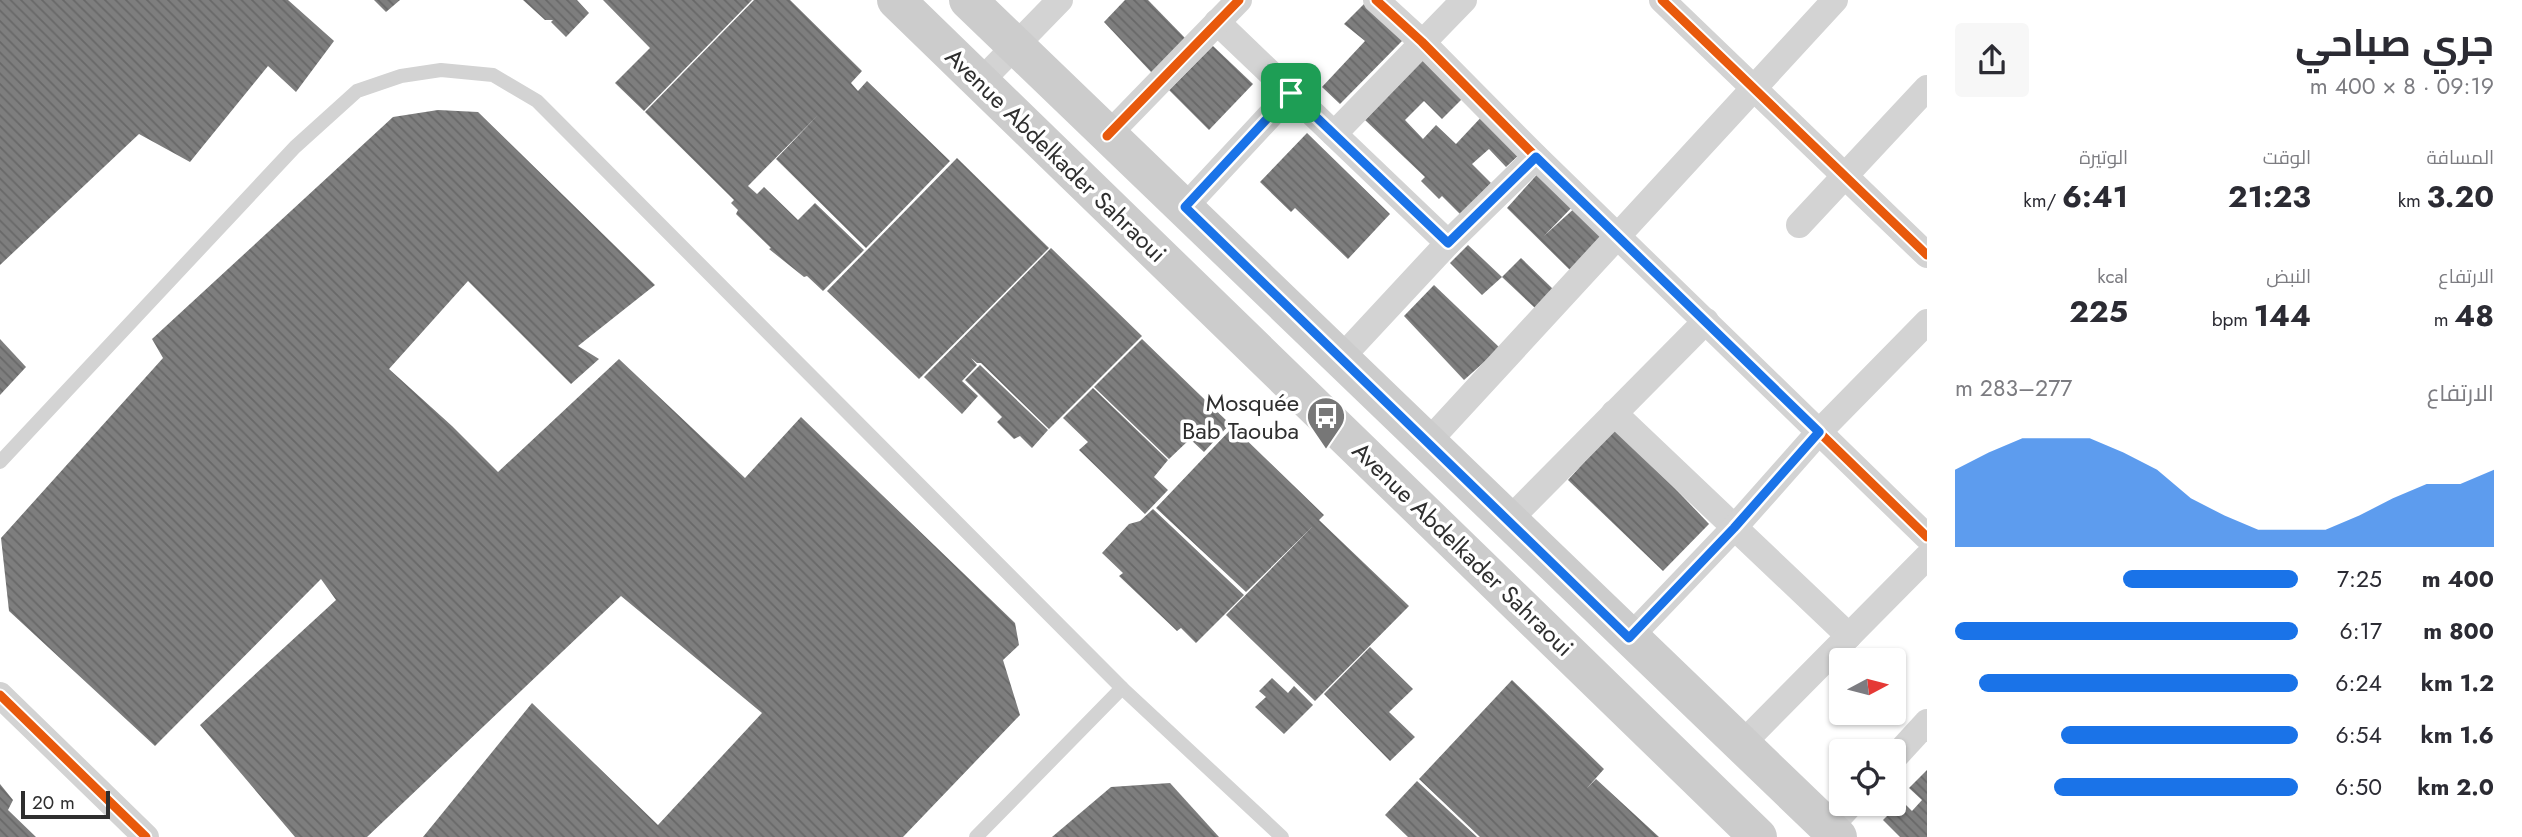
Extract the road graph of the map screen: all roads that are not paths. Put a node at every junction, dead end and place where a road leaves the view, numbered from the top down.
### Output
1 (896, 0) edge
2 (968, 0) edge
3 (1060, 0) edge
4 (1239, 0) edge
5 (1376, 0) edge
6 (1464, 0) edge
7 (1835, 0) edge
8 (1676, 5) edge
9 (1217, 22) junction
10 (1422, 41) junction
11 (1016, 46) junction
12 (980, 82) junction
13 (1927, 88) edge
14 (1753, 90) junction
15 (1291, 93) junction
16 (1334, 134) junction
17 (1107, 136) junction
18 (1536, 157) junction
19 (1844, 177) junction
20 (1185, 207) junction
21 (1799, 225) dead end
22 (1618, 236) junction
23 (1448, 243) junction
24 (1927, 255) edge
25 (1706, 321) junction
26 (1927, 322) edge
27 (1340, 358) junction
28 (1614, 412) junction
29 (1819, 432) junction
30 (1427, 443) junction
31 (0, 462) edge
32 (1508, 521) junction
33 (1734, 528) junction
34 (1927, 537) edge
35 (1927, 557) edge
36 (1849, 636) junction
37 (1629, 638) junction
38 (1122, 688) junction
39 (0, 695) edge
40 (1927, 722) edge
41 (1741, 745) junction
42 (1906, 745) edge
43 (1840, 822) edge
44 (146, 837) edge
45 (975, 837) edge
46 (1282, 837) edge
47 (1758, 837) edge

1 - 12 main road, Avenue Abdelkader Sahraoui
2 - 11 main road, Avenue Abdelkader Sahraoui
3 - 11 street
4 - 9 street
5 - 10 street
6 - 10 street
7 - 14 street
8 - 14 street
9 - 15 street
9 - 17 street
10 - 16 street
10 - 18 street
11 - 12 street
11 - 17 main road, Avenue Abdelkader Sahraoui
12 - 47 main road, Avenue Abdelkader Sahraoui
13 - 19 street
14 - 19 street
14 - 22 street
15 - 16 street
15 - 20 street
16 - 23 street
17 - 20 main road, Avenue Abdelkader Sahraoui
18 - 22 street
18 - 23 street
19 - 21 street
19 - 24 street
20 - 27 main road, Avenue Abdelkader Sahraoui
22 - 25 street
22 - 30 street
23 - 27 street
25 - 28 street
25 - 29 street
26 - 29 street
27 - 30 main road, Avenue Abdelkader Sahraoui
28 - 32 street
28 - 33 street
29 - 33 street
29 - 34 street
30 - 32 main road, Avenue Abdelkader Sahraoui
31 - 38 lane
32 - 37 main road, Avenue Abdelkader Sahraoui
33 - 36 street
33 - 37 street
35 - 36 street
36 - 41 street
37 - 41 main road, Avenue Abdelkader Sahraoui
38 - 45 lane
38 - 46 lane
39 - 44 street
40 - 42 street
41 - 43 main road, Avenue Abdelkader Sahraoui

